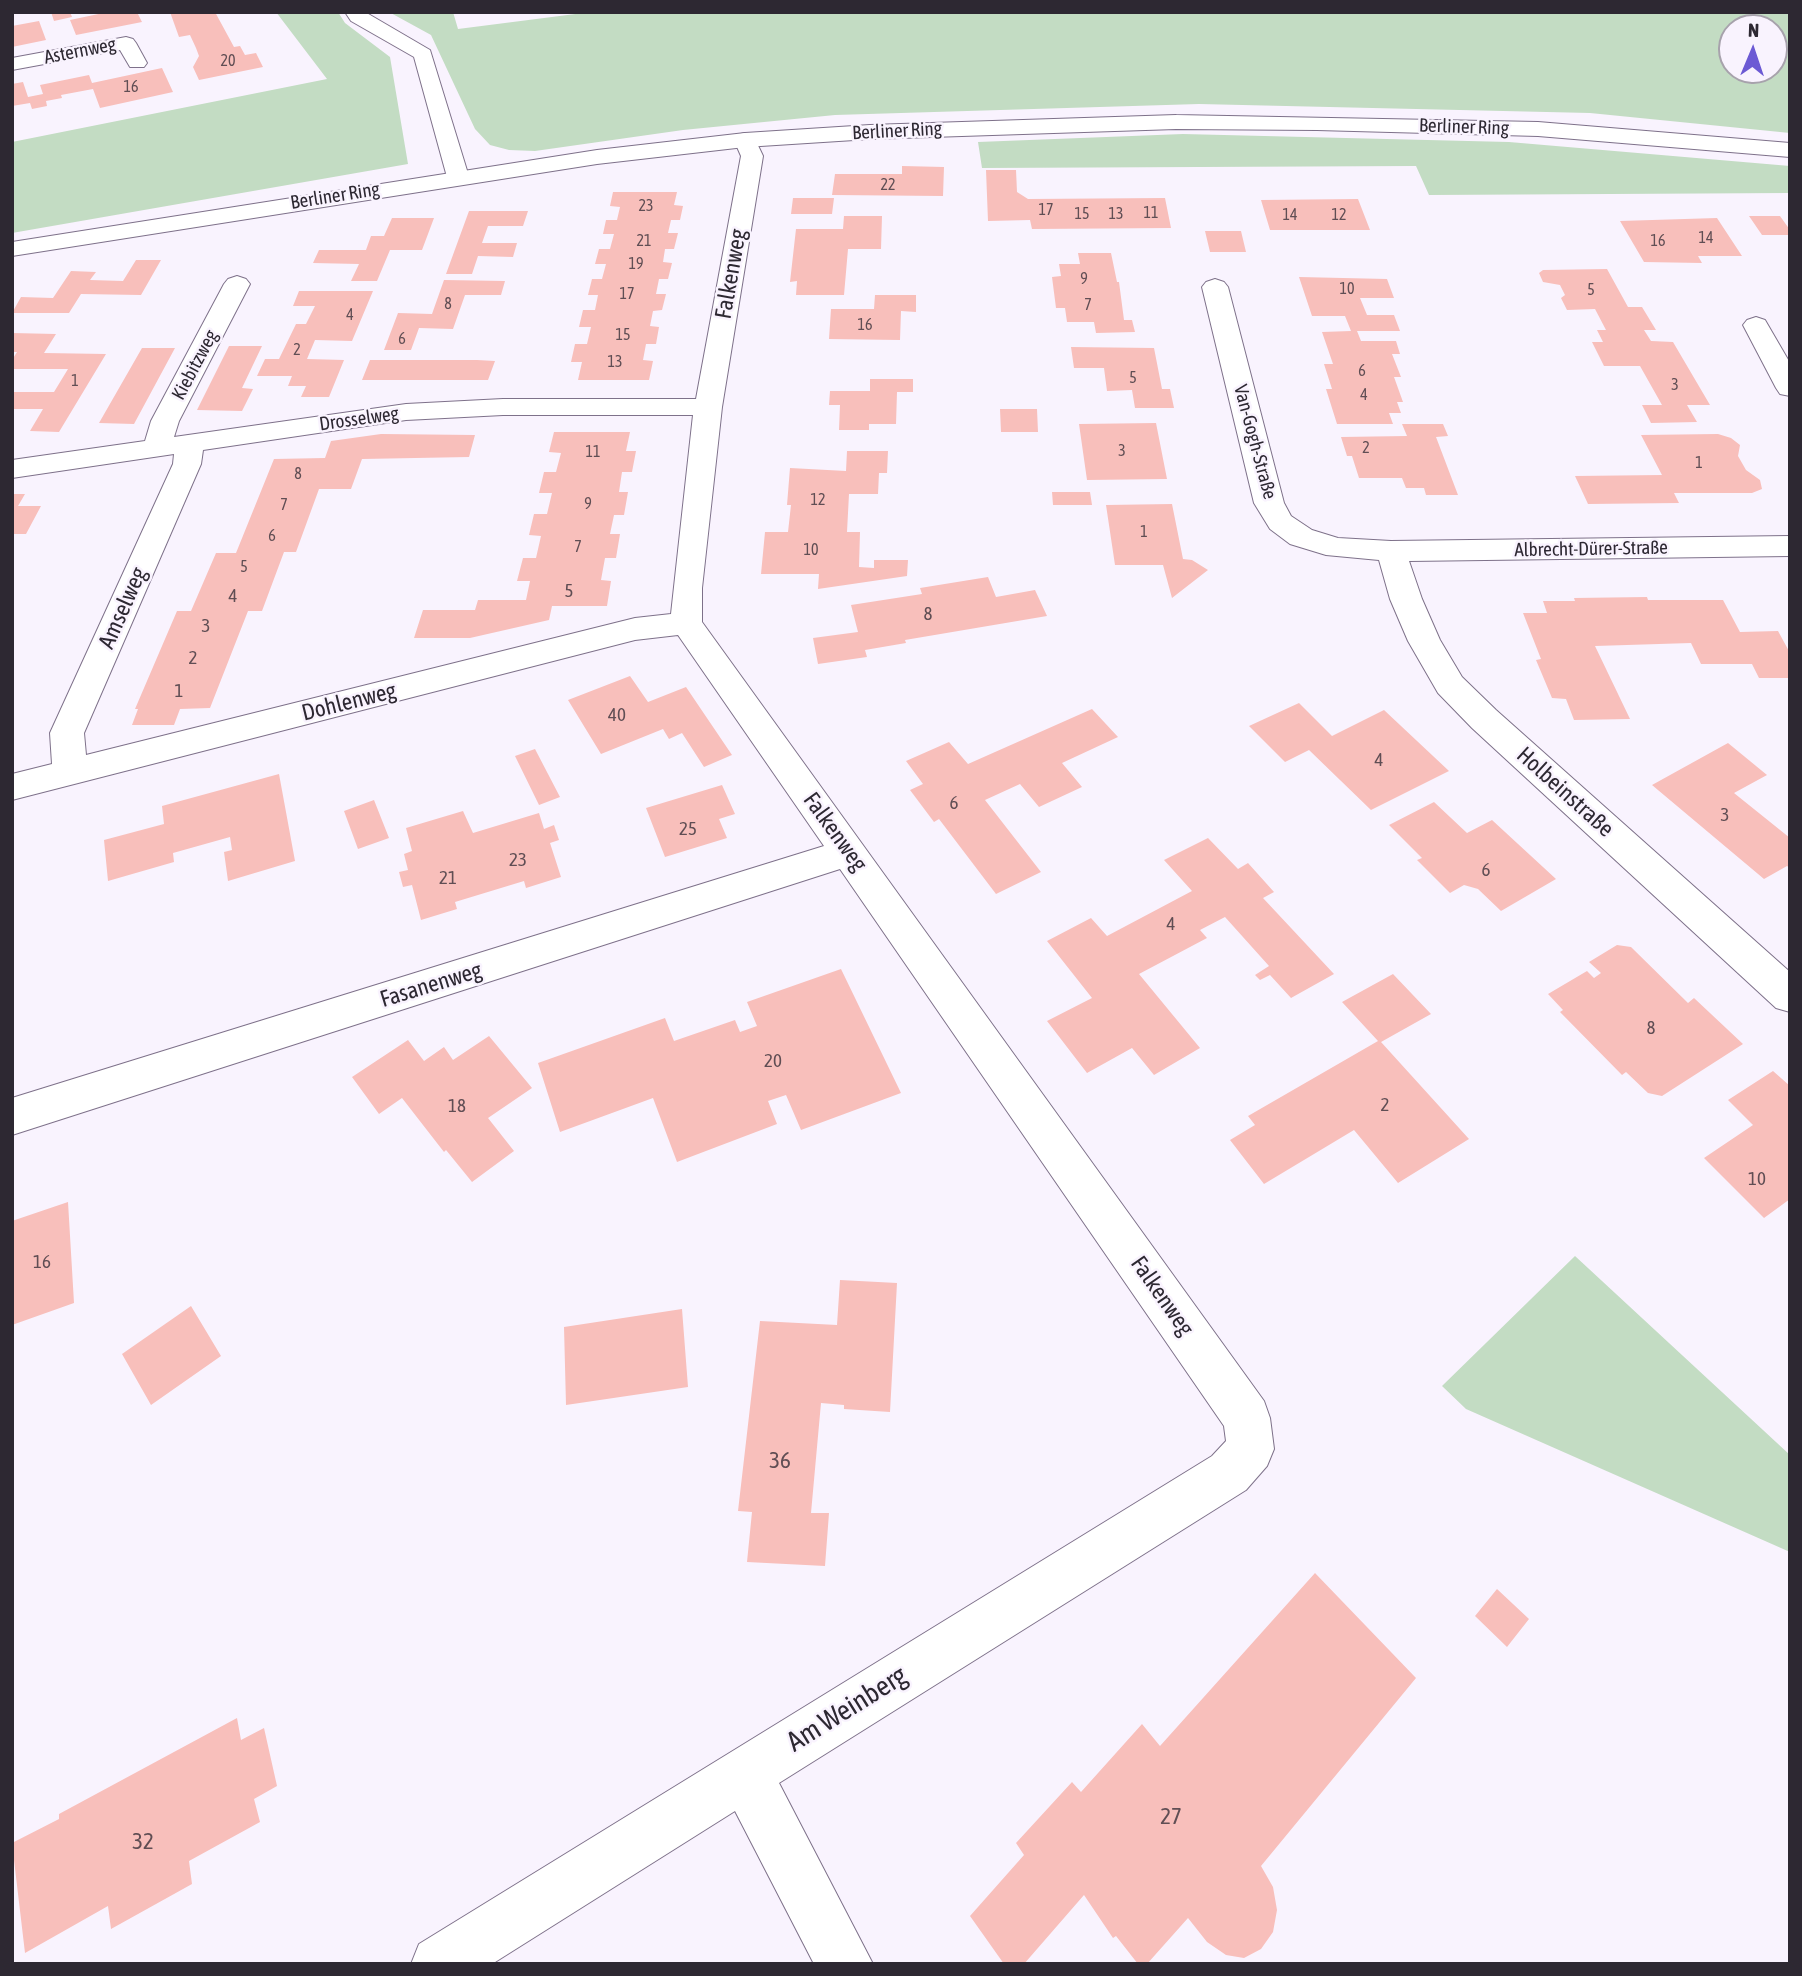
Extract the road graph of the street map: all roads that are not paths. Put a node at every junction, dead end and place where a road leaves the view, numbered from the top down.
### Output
1 (355, 12) edge
2 (137, 63) dead end
3 (12, 64) edge
4 (746, 139) junction
5 (1790, 150) edge
6 (458, 177) junction
7 (12, 249) edge
8 (237, 284) dead end
9 (1215, 287) dead end
10 (1756, 325) dead end
11 (1790, 388) edge
12 (708, 407) junction
13 (189, 444) junction
14 (157, 449) junction
15 (12, 469) edge
16 (1790, 546) edge
17 (1391, 551) junction
18 (687, 623) junction
19 (69, 773) junction
20 (12, 787) edge
21 (850, 852) junction
22 (1790, 996) edge
23 (12, 1117) edge
24 (1250, 1449) joint
25 (744, 1773) junction
26 (439, 1964) edge
27 (845, 1964) edge

1 - 6 street
2 - 3 street, Asternweg
4 - 5 street, Berliner Ring
4 - 6 street, Berliner Ring
4 - 12 street, Falkenweg
6 - 7 street, Berliner Ring
8 - 14 street, Kiebitzweg
9 - 17 street, Van-Gogh-Straße
10 - 11 street
12 - 13 street, Drosselweg
12 - 18 street, Falkenweg
13 - 14 street, Drosselweg
13 - 19 street, Amselweg
14 - 15 street, Drosselweg
16 - 17 street, Albrecht-Dürer-Straße
17 - 22 street, Holbeinstraße
18 - 19 street, Dohlenweg
18 - 21 street, Falkenweg
19 - 20 street, Dohlenweg
21 - 23 street, Fasanenweg
21 - 24 street, Falkenweg
24 - 25 street, Am Weinberg
25 - 26 street, Am Weinberg
25 - 27 street

